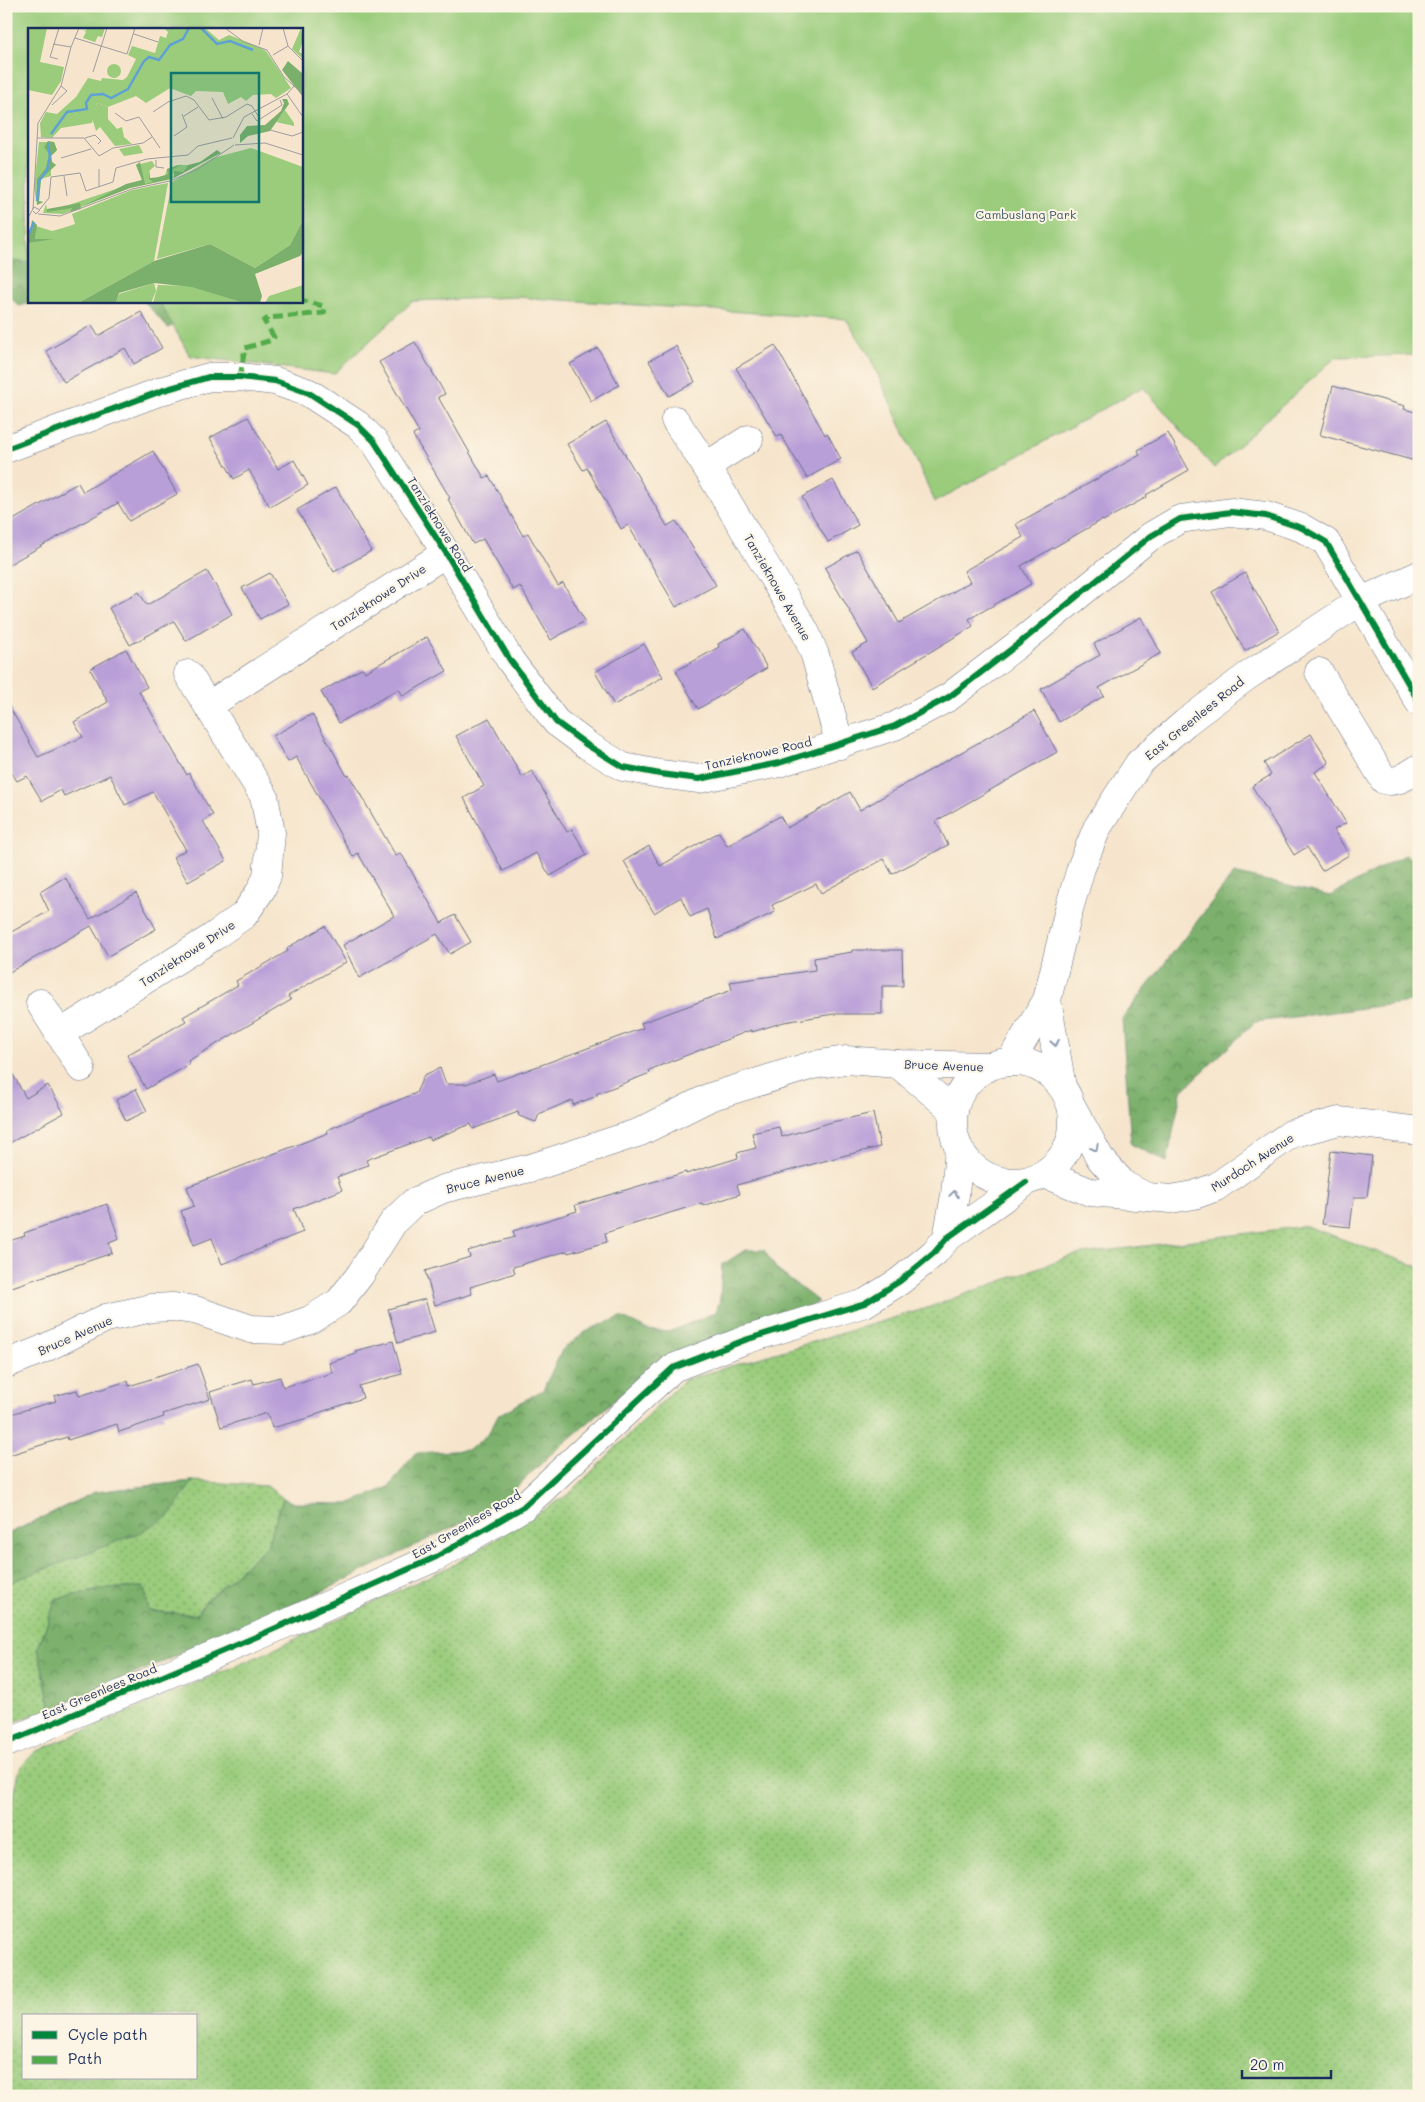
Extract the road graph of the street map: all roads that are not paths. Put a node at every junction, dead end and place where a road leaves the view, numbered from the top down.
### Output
1 (675, 420) dead end
2 (749, 440) dead end
3 (6, 449) edge
4 (706, 466) junction
5 (446, 553) junction
6 (1419, 575) edge
7 (1359, 602) junction
8 (1319, 672) dead end
9 (188, 674) dead end
10 (1419, 702) edge
11 (209, 705) junction
12 (840, 745) junction
13 (1419, 768) edge
14 (1047, 1000) junction
15 (40, 1003) dead end
16 (59, 1034) junction
17 (898, 1064) junction
18 (1000, 1064) junction
19 (81, 1068) dead end
20 (1067, 1096) junction
21 (954, 1111) junction
22 (1419, 1130) edge
23 (959, 1149) junction
24 (1035, 1178) junction
25 (1143, 1195) junction
26 (946, 1238) junction
27 (6, 1364) edge
28 (6, 1743) edge

1 - 4 street, Tanzieknowe Avenue
2 - 4 street
3 - 5 street, Tanzieknowe Road
4 - 12 street, Tanzieknowe Avenue
5 - 11 street, Tanzieknowe Drive
5 - 12 street, Tanzieknowe Road
6 - 7 street, East Greenlees Road
7 - 10 street, Tanzieknowe Road
7 - 12 street, Tanzieknowe Road
7 - 14 street, East Greenlees Road
8 - 13 street
9 - 11 street, Tanzieknowe Drive
11 - 16 street, Tanzieknowe Drive
14 - 18 street, East Greenlees Road
14 -> 20 street, East Greenlees Road
15 - 16 street
16 - 19 street
17 - 18 street, Bruce Avenue
17 - 21 street, Bruce Avenue
17 - 27 street, Bruce Avenue
18 - 20 street
18 - 21 street
20 - 24 street
20 -> 25 street, Murdoch Avenue
21 - 23 street
22 - 25 street, Murdoch Avenue
23 - 24 street
26 -> 23 street
24 - 25 street, Murdoch Avenue
24 - 26 street, East Greenlees Road
26 - 28 street, East Greenlees Road

